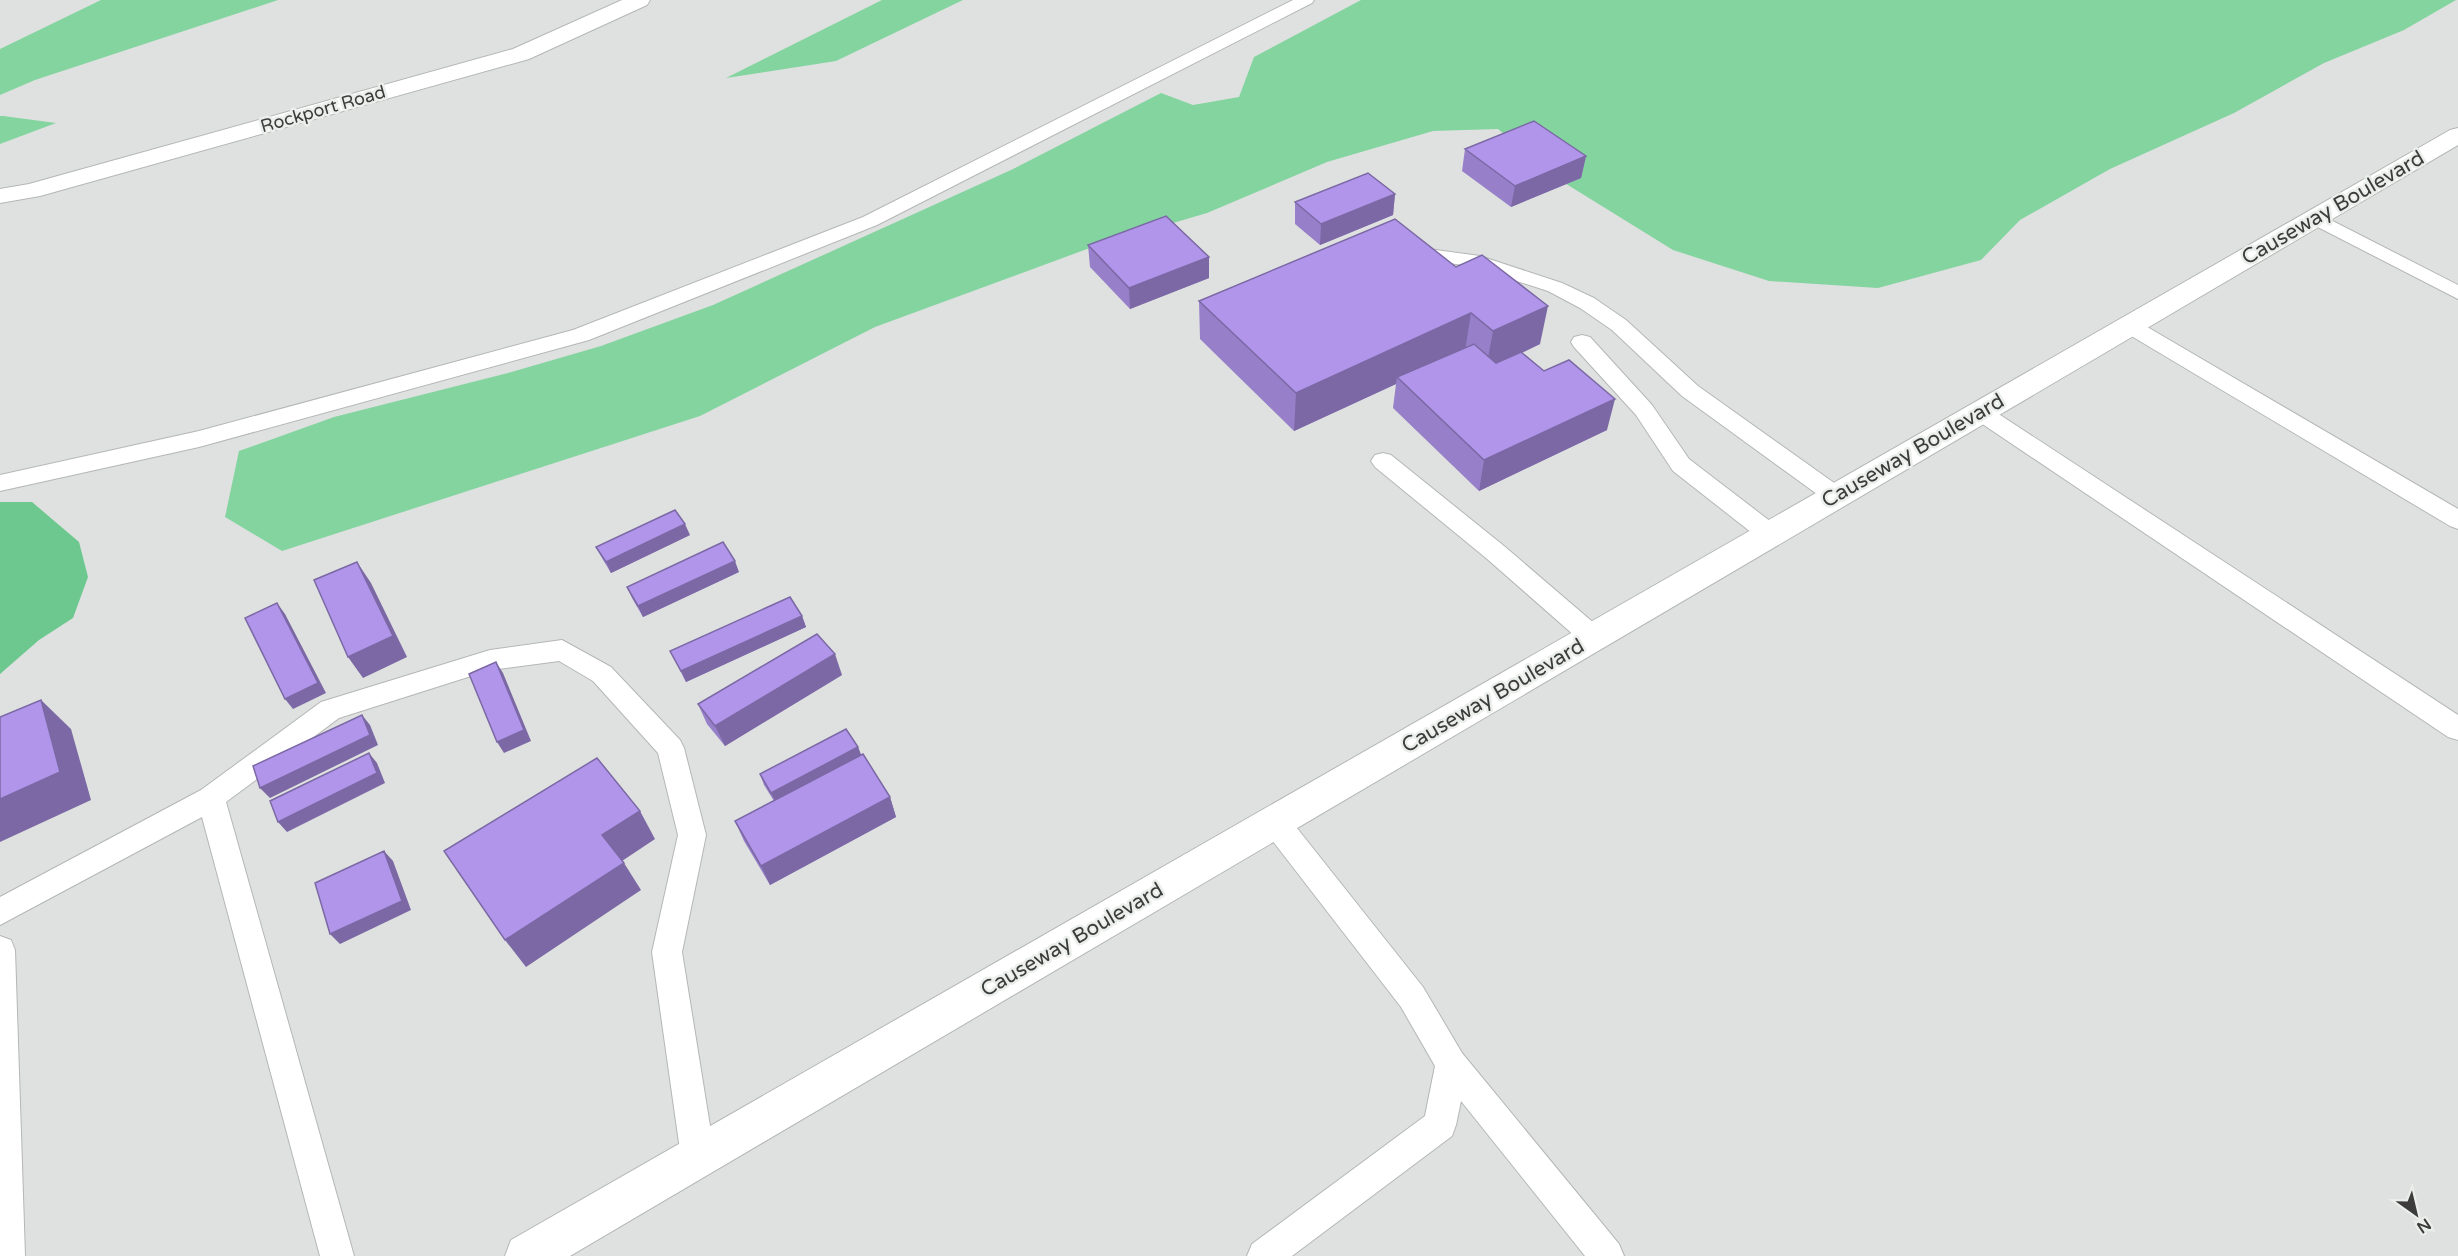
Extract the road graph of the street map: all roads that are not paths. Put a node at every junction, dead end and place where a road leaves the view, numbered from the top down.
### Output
1 (639, 0) edge
2 (1306, 0) edge
3 (2458, 135) edge
4 (0, 196) edge
5 (2315, 218) junction
6 (1414, 253) edge
7 (2458, 293) edge
8 (2130, 326) junction
9 (1582, 342) dead end
10 (1980, 412) junction
11 (1383, 462) dead end
12 (0, 483) edge
13 (1836, 496) junction
14 (2458, 520) edge
15 (1770, 534) junction
16 (1593, 637) junction
17 (2458, 729) edge
18 (211, 798) junction
19 (1275, 822) junction
20 (0, 912) edge
21 (0, 950) edge
22 (1451, 1064) junction
23 (698, 1157) junction
24 (8, 1256) edge
25 (337, 1256) edge
26 (527, 1256) edge
27 (1264, 1256) edge
28 (1606, 1256) edge

1 - 4 main road, Rockport Road
2 - 12 lane
3 - 5 main road, Causeway Boulevard
5 - 7 lane
5 - 8 main road, Causeway Boulevard
6 - 13 lane
8 - 10 main road, Causeway Boulevard
8 - 14 lane
9 - 15 lane
10 - 13 main road, Causeway Boulevard
10 - 17 lane
11 - 16 lane
13 - 15 main road, Causeway Boulevard
15 - 16 main road, Causeway Boulevard
16 - 19 main road, Causeway Boulevard
18 - 20 lane
18 - 23 lane
18 - 25 lane
19 - 22 lane
19 - 23 main road, Causeway Boulevard
21 - 24 lane
22 - 27 lane
22 - 28 lane
23 - 26 main road, Causeway Boulevard

